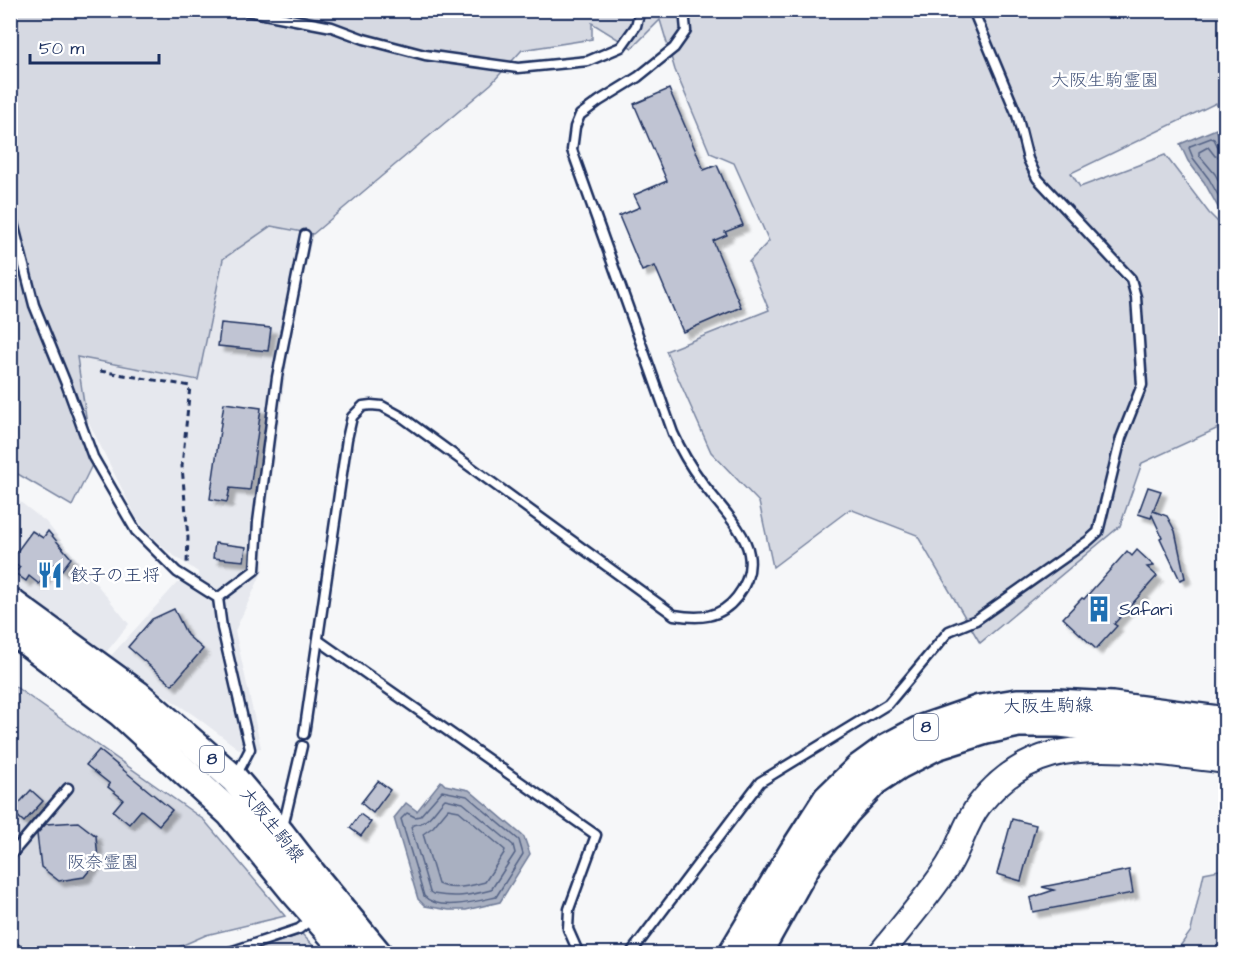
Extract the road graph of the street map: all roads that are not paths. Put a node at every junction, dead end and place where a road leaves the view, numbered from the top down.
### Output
1 (242, 10) edge
2 (640, 10) edge
3 (684, 10) edge
4 (974, 10) edge
5 (10, 211) edge
6 (304, 235) dead end
7 (218, 598) junction
8 (10, 602) edge
9 (10, 629) edge
10 (318, 640) junction
11 (1226, 721) edge
12 (304, 734) dead end
13 (1226, 742) edge
14 (302, 746) dead end
15 (1226, 760) edge
16 (234, 779) junction
17 (68, 788) dead end
18 (281, 834) junction
19 (10, 856) edge
20 (302, 882) junction
21 (325, 909) junction
22 (10, 944) edge
23 (21, 954) edge
24 (224, 954) edge
25 (349, 954) edge
26 (378, 954) edge
27 (579, 954) edge
28 (630, 954) edge
29 (732, 954) edge
30 (757, 954) edge
31 (880, 954) edge

1 - 2 lane
3 - 10 lane
4 - 28 lane
5 - 7 lane
6 - 7 lane
7 - 16 lane
8 - 16 main road, 大阪生駒線 / 8
9 - 20 main road, 大阪生駒線 / 8
10 - 12 lane
10 - 27 lane
11 - 29 main road, 大阪生駒線 / 8
13 - 30 main road, 大阪生駒線 / 8
14 - 18 lane
15 - 31 main road
16 - 18 main road, 大阪生駒線 / 8
17 - 19 lane
18 - 20 main road, 大阪生駒線 / 8
20 - 21 main road, 大阪生駒線 / 8
21 - 24 lane
21 - 25 main road, 大阪生駒線 / 8
21 - 26 main road, 大阪生駒線 / 8
22 - 23 lane

